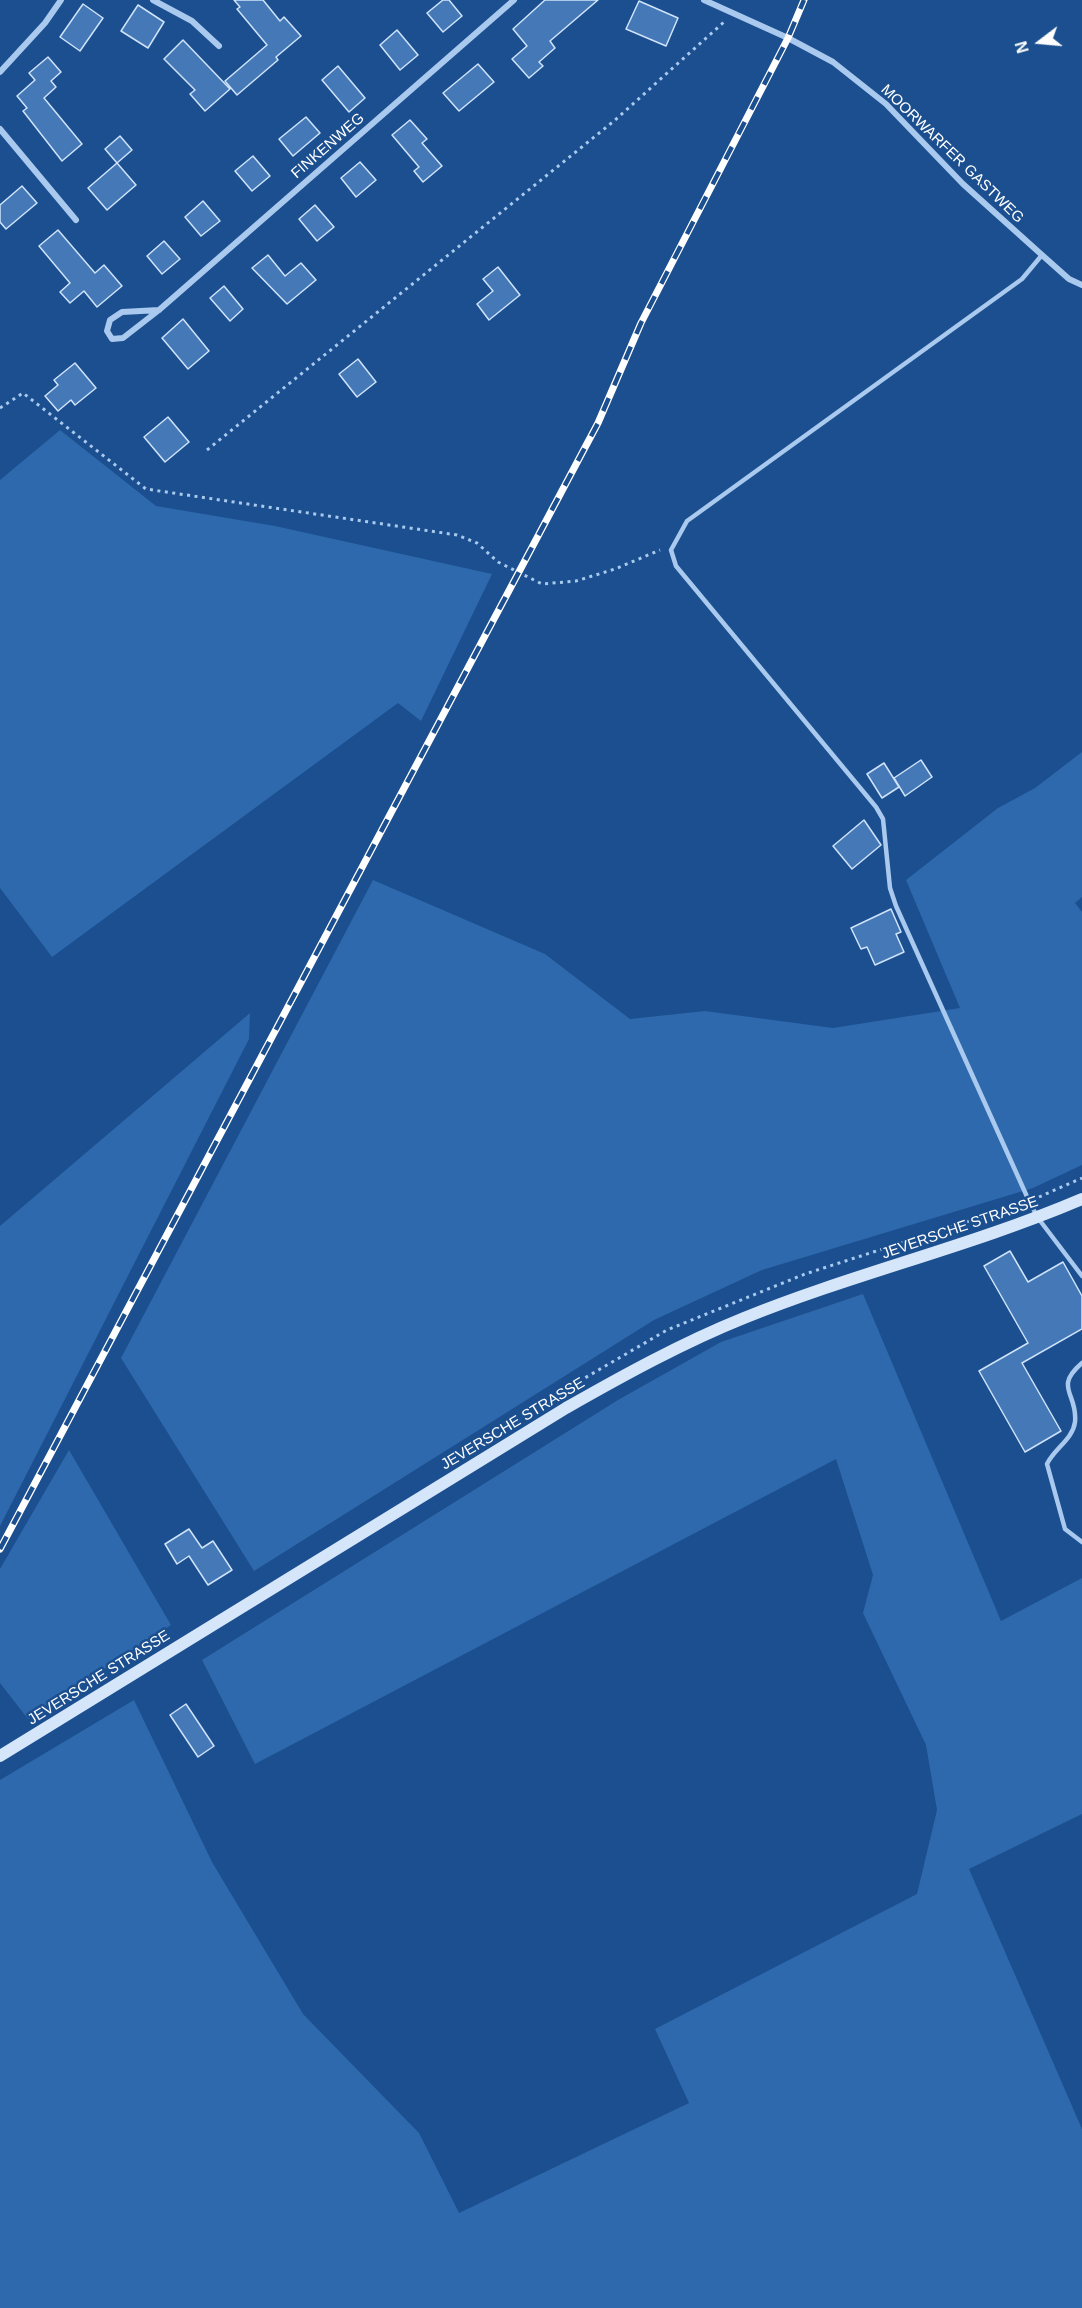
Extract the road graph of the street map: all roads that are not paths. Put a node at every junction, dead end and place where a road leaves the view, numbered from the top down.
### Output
1 (61, 0) edge
2 (153, 0) edge
3 (514, 0) edge
4 (704, 0) edge
5 (219, 46) dead end
6 (0, 72) edge
7 (0, 129) edge
8 (76, 220) dead end
9 (1042, 255) junction
10 (1082, 285) edge
11 (159, 310) junction
12 (1082, 1199) edge
13 (1038, 1218) junction
14 (1082, 1276) edge
15 (1082, 1363) edge
16 (1082, 1542) edge
17 (0, 1756) edge

1 - 6 street
2 - 5 street
3 - 11 street, FINKENWEG
4 - 9 street, MOORWARFER GASTWEG
7 - 8 street
9 - 10 street, MOORWARFER GASTWEG
9 - 13 lane
11 - 11 street, FINKENWEG
12 - 13 street, JEVERSCHE STRASSE
13 - 14 lane
13 - 17 street, JEVERSCHE STRASSE
15 - 16 lane

